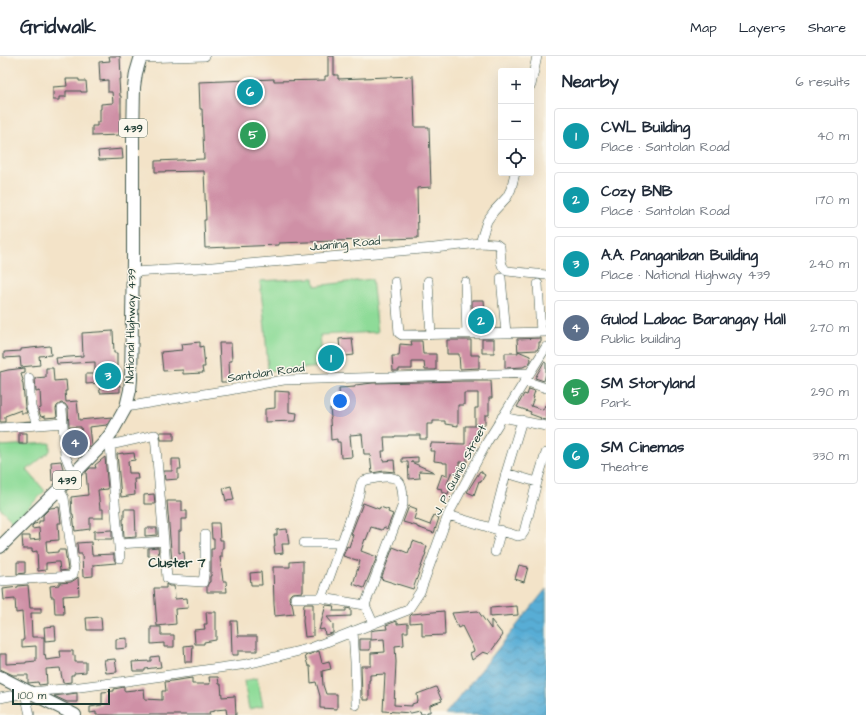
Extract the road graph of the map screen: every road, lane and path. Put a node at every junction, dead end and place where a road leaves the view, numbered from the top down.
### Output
1 (205, 56) edge
2 (537, 56) edge
3 (140, 57) edge
4 (534, 70) edge
5 (514, 176) edge
6 (480, 244) junction
7 (133, 272) junction
8 (546, 275) edge
9 (501, 278) dead end
10 (428, 281) dead end
11 (395, 282) dead end
12 (465, 282) dead end
13 (538, 284) dead end
14 (543, 332) edge
15 (467, 333) junction
16 (506, 333) junction
17 (431, 334) junction
18 (546, 347) edge
19 (527, 377) junction
20 (29, 378) dead end
21 (546, 388) edge
22 (126, 407) junction
23 (62, 409) dead end
24 (502, 417) junction
25 (522, 420) junction
26 (63, 423) junction
27 (37, 425) junction
28 (546, 426) edge
29 (0, 428) edge
30 (106, 444) junction
31 (546, 453) edge
32 (506, 473) junction
33 (73, 474) junction
34 (537, 482) junction
35 (59, 489) junction
36 (448, 515) junction
37 (496, 529) junction
38 (205, 535) dead end
39 (164, 541) junction
40 (304, 543) dead end
41 (341, 543) junction
42 (119, 544) junction
43 (0, 547) edge
44 (495, 552) dead end
45 (120, 558) dead end
46 (0, 581) edge
47 (295, 598) dead end
48 (322, 598) junction
49 (365, 605) junction
50 (373, 623) junction
51 (353, 631) junction
52 (0, 677) edge
53 (27, 692) junction
54 (0, 698) edge
55 (356, 705) dead end
56 (30, 715) edge
57 (75, 715) edge

1 - 3 street
2 - 4 street
3 - 7 main road, National Highway 439 / 439
5 - 6 street
6 - 7 street, Juaning Road
6 - 8 street, Juaning Road
7 - 22 main road, National Highway 439 / 439
9 - 16 street
10 - 17 street
11 - 17 street
12 - 15 street
13 - 14 street
14 - 16 street
15 - 16 street
15 - 17 street
18 - 19 street, J. P. Quinio Street
19 - 21 street
19 - 22 street, Santolan Road
19 - 24 street, J. P. Quinio Street
20 - 27 street
22 - 30 main road, National Highway 439 / 439
23 - 26 street
24 - 25 street
24 - 36 street, J. P. Quinio Street
25 - 28 street
25 - 32 street
26 - 27 street
26 - 33 street
27 - 29 street
30 - 33 main road, National Highway 439 / 439
30 - 39 street
30 - 42 street
31 - 34 street
32 - 34 street
32 - 37 street
33 - 35 main road, National Highway 439 / 439
34 - 37 street
35 - 43 main road, National Highway 439 / 439
35 - 46 street
36 - 37 street
36 - 50 street, J. P. Quinio Street
37 - 44 street
38 - 39 street
39 - 42 street
40 - 41 street
41 - 48 street
41 - 49 street
42 - 45 street
47 - 48 street
48 - 49 street
49 - 50 street
50 - 51 street
51 - 53 street
51 - 55 street
52 - 53 main road
53 - 54 street
53 - 56 street
53 - 57 main road

